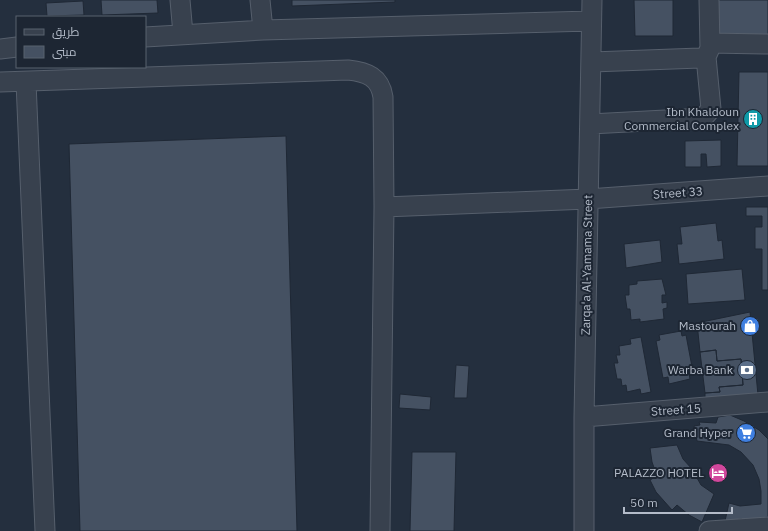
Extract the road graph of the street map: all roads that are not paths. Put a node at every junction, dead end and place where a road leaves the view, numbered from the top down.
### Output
1 (180, 0) edge
2 (260, 0) edge
3 (592, 0) edge
4 (708, 0) edge
5 (591, 22) junction
6 (263, 30) junction
7 (183, 34) junction
8 (146, 37) edge
9 (768, 44) edge
10 (16, 47) edge
11 (0, 49) edge
12 (708, 50) junction
13 (592, 62) junction
14 (0, 82) edge
15 (26, 82) junction
16 (590, 124) junction
17 (768, 186) edge
18 (588, 199) junction
19 (384, 207) junction
20 (768, 402) edge
21 (584, 417) junction
22 (768, 527) edge
23 (45, 531) edge
24 (380, 531) edge
25 (584, 531) edge
26 (709, 531) edge

1 - 7 street
2 - 6 street
3 - 5 street, Zarqa'a Al-Yamama Street
4 - 12 street
5 - 6 street
5 - 13 street, Zarqa'a Al-Yamama Street
6 - 7 street
7 - 8 street
9 - 12 street
10 - 11 street
12 - 13 street
12 - 16 street
13 - 16 street, Zarqa'a Al-Yamama Street
14 - 15 street
15 - 19 street
15 - 23 street
16 - 18 street, Zarqa'a Al-Yamama Street
17 - 18 street, Street 33
18 - 19 street, Street 33
18 - 21 street, Zarqa'a Al-Yamama Street
19 - 24 street
20 - 21 street, Street 15
21 - 25 street, Zarqa'a Al-Yamama Street
22 - 26 street

